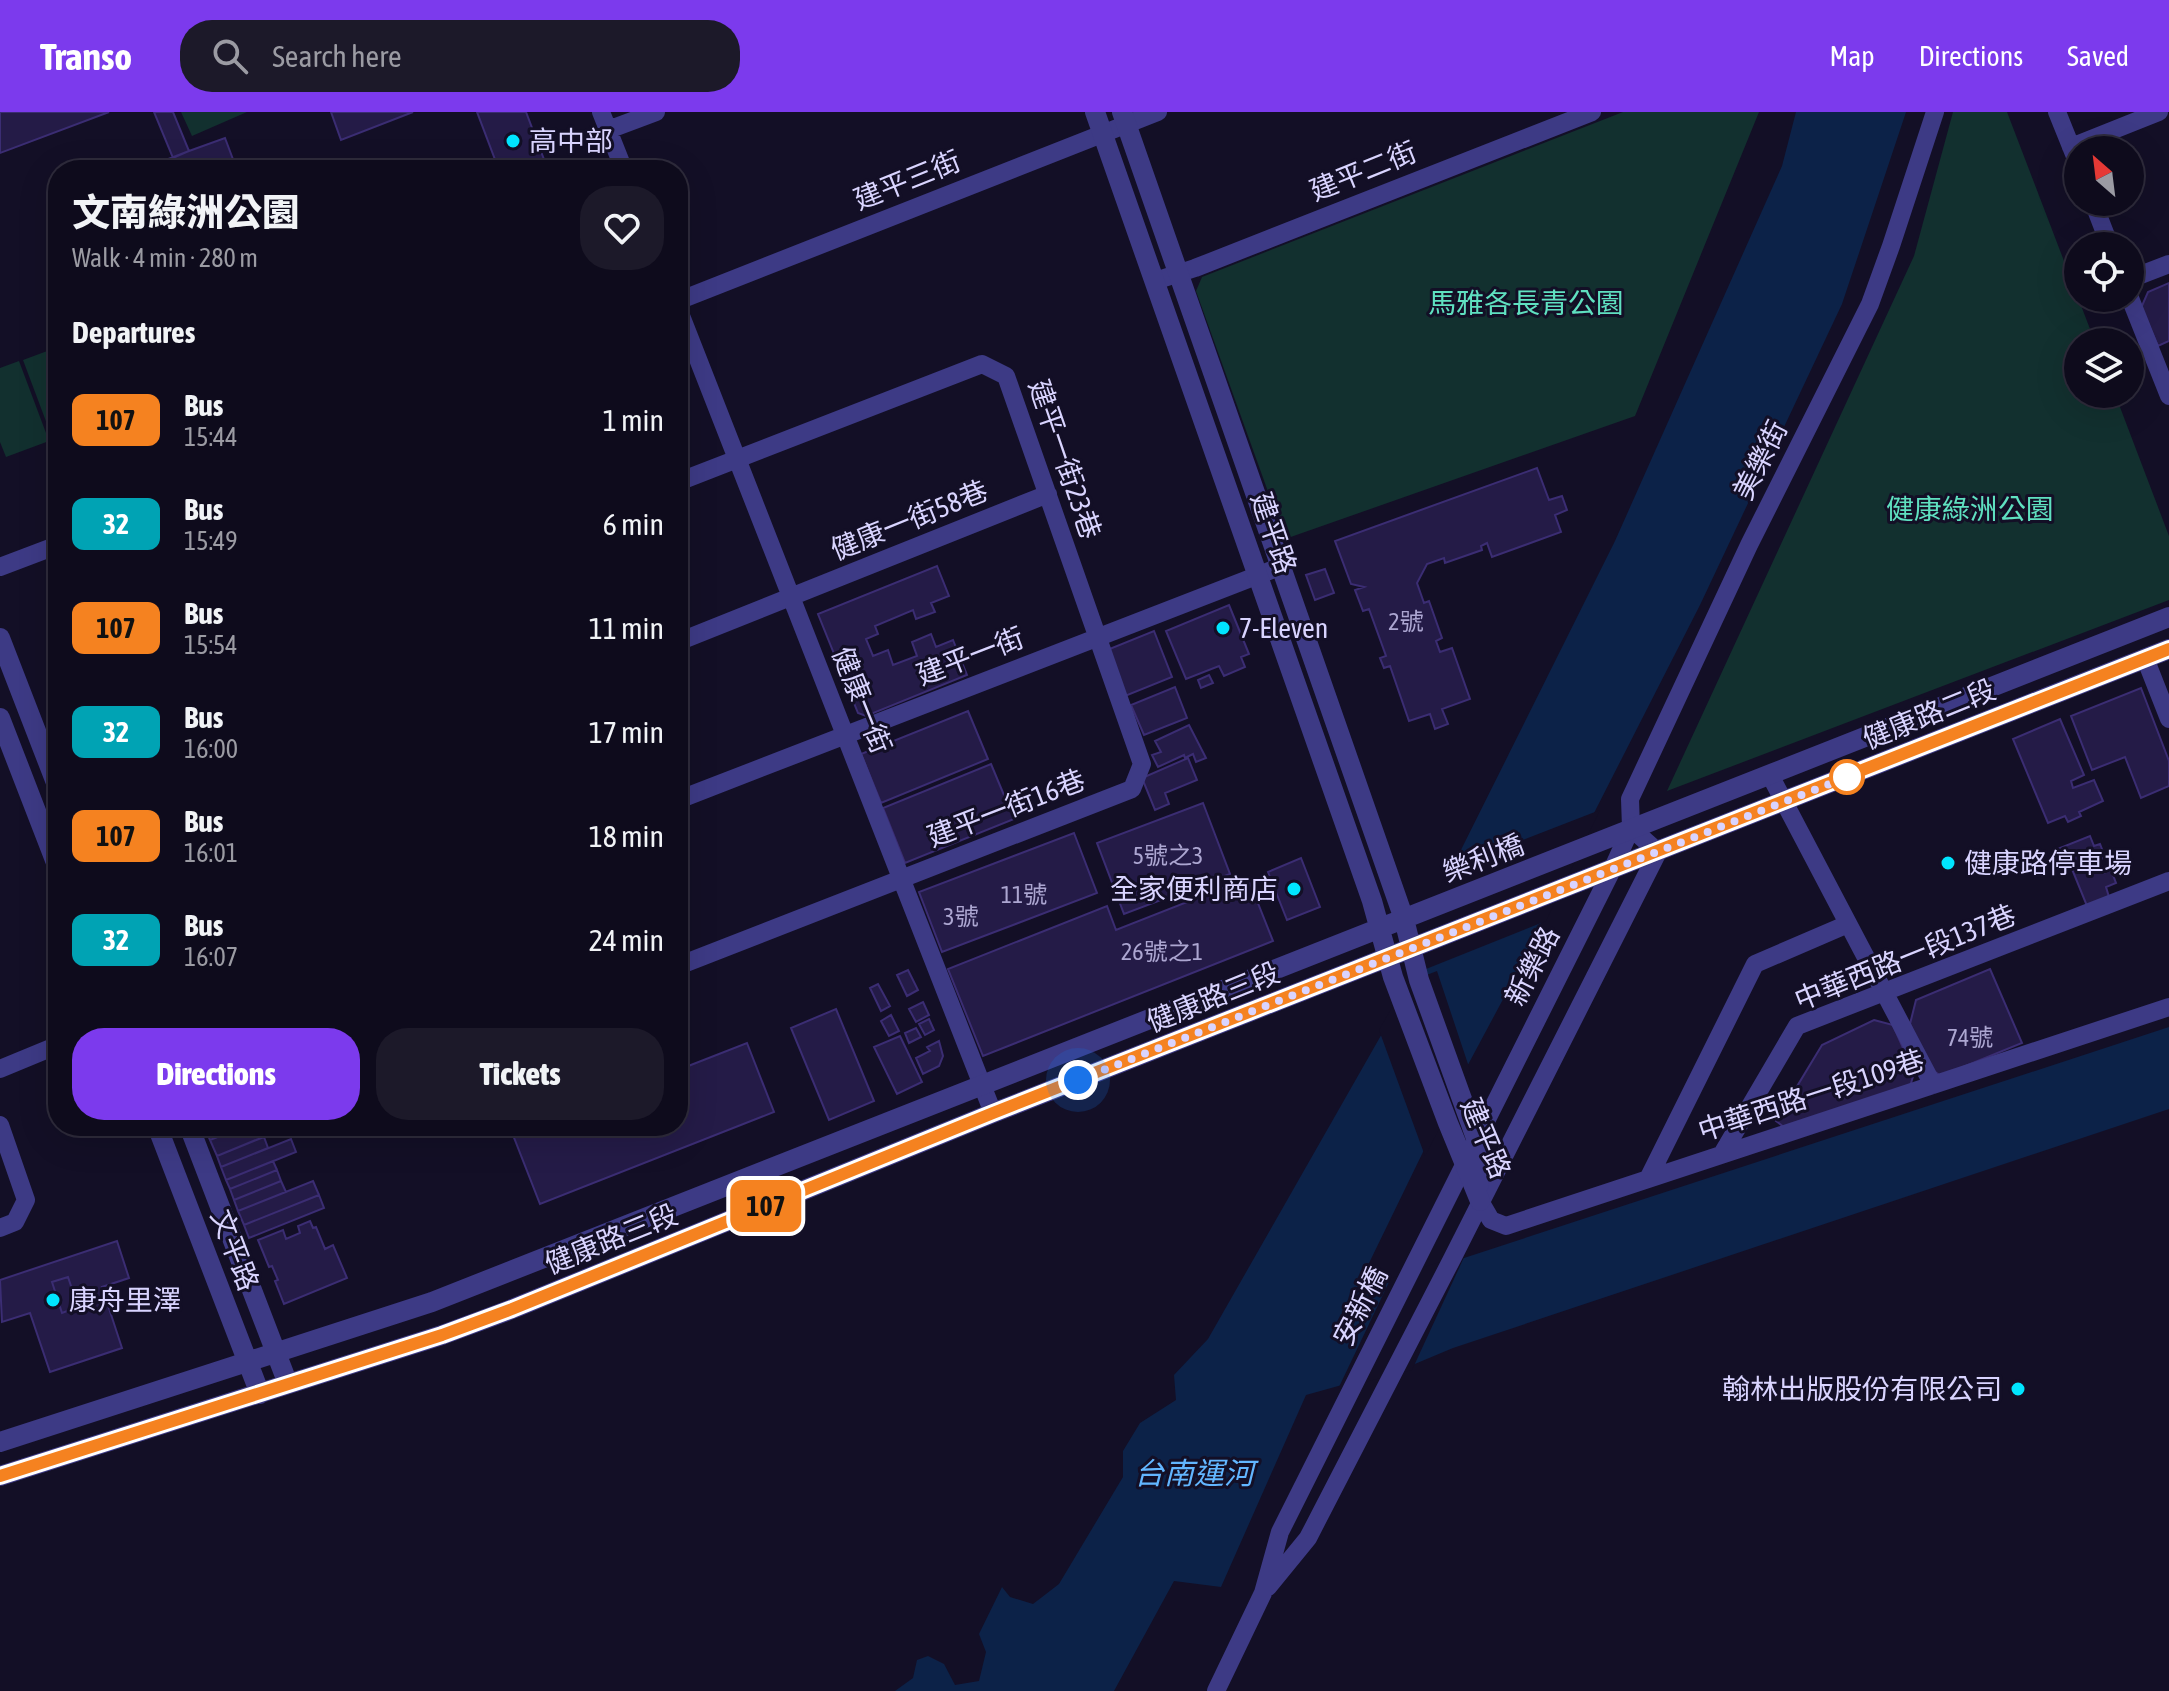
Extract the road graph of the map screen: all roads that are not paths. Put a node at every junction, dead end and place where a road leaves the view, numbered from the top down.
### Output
1 (601, 112) edge
2 (656, 112) edge
3 (1095, 112) edge
4 (1158, 112) edge
5 (1592, 112) edge
6 (1935, 112) edge
7 (2057, 112) edge
8 (2159, 112) edge
9 (1124, 118) edge
10 (608, 130) junction
11 (1103, 132) junction
12 (2067, 136) edge
13 (2113, 136) edge
14 (620, 160) edge
15 (2169, 264) edge
16 (1178, 273) junction
17 (2144, 274) edge
18 (1155, 281) junction
19 (688, 297) edge
20 (2136, 312) edge
21 (688, 334) edge
22 (2169, 396) edge
23 (737, 459) junction
24 (688, 478) edge
25 (1048, 494) junction
26 (48, 549) edge
27 (1282, 566) junction
28 (0, 567) edge
29 (1259, 574) junction
30 (791, 597) junction
31 (2169, 617) edge
32 (1097, 636) junction
33 (0, 638) edge
34 (688, 638) edge
35 (2169, 649) edge
36 (2145, 658) junction
37 (0, 718) edge
38 (2169, 719) edge
39 (845, 735) junction
40 (48, 762) edge
41 (1770, 775) junction
42 (1132, 789) joint
43 (688, 796) edge
44 (1784, 802) junction
45 (1631, 828) junction
46 (48, 842) edge
47 (1583, 849) joint
48 (1658, 852) junction
49 (1612, 870) junction
50 (902, 879) junction
51 (2169, 881) edge
52 (1577, 884) joint
53 (1404, 919) junction
54 (1848, 924) junction
55 (1381, 928) junction
56 (1410, 949) junction
57 (1387, 957) junction
58 (688, 962) edge
59 (1885, 993) junction
60 (2169, 1007) edge
61 (48, 1049) edge
62 (0, 1069) edge
63 (1933, 1085) junction
64 (982, 1086) junction
65 (993, 1113) junction
66 (0, 1125) edge
67 (161, 1136) edge
68 (193, 1136) edge
69 (1476, 1138) junction
70 (1722, 1154) junction
71 (1464, 1162) junction
72 (1648, 1179) junction
73 (1480, 1201) junction
74 (0, 1228) edge
75 (1416, 1257) joint
76 (276, 1351) junction
77 (248, 1361) junction
78 (288, 1384) junction
79 (260, 1394) junction
80 (0, 1442) edge
81 (0, 1476) edge
82 (1263, 1593) junction
83 (1216, 1691) edge

1 - 10 street
2 - 10 street
3 - 11 street, 建平路
4 - 9 street, 建平三街
5 - 16 street, 建平二街
6 - 45 street, 美樂街
7 - 12 street
8 - 13 street
9 - 11 street, 建平三街
9 - 16 street, 建平路
10 - 14 street
11 - 18 street, 建平路
11 - 19 street, 建平三街
15 - 17 street
16 - 18 street, 建平二街
16 - 27 street, 建平路
18 - 29 street, 建平路
20 - 22 street
21 - 23 street, 健康一街
23 - 24 street, 建平一街23巷
23 - 25 street, 建平一街23巷
23 - 30 street, 健康一街
25 - 30 street, 健康一街58巷
25 - 32 street, 建平一街23巷
26 - 28 street
27 - 29 street, 建平一街
27 - 53 street, 建平路
29 - 32 street, 建平一街
29 - 55 street, 建平路
30 - 34 street, 健康一街58巷
30 - 39 street, 健康一街
31 - 41 street, 健康路二段
32 - 39 street, 建平一街
32 - 42 street, 建平一街23巷
33 - 40 street
35 - 36 street, 健康路二段
36 - 38 street
36 - 44 street, 健康路二段
37 - 46 street
39 - 43 street, 建平一街
39 - 50 street, 健康一街
41 - 44 street
41 - 45 street, 健康路二段
42 - 50 street, 建平一街16巷
44 - 48 street, 健康路二段
44 - 54 street
45 - 47 street, 健康路二段
45 - 48 street
45 - 49 street, 新樂路
47 - 53 street, 樂利橋
48 - 49 street, 健康路二段
48 - 73 street
49 - 52 street, 健康路二段
49 - 69 street, 新樂路
50 - 58 street, 建平一街16巷
50 - 64 street, 健康一街
51 - 59 street, 中華西路一段137巷
52 - 56 street, 樂利橋
53 - 55 street, 健康路三段
53 - 56 street, 建平路
54 - 59 street
54 - 72 street
55 - 57 street, 建平路
55 - 64 street, 健康路三段
56 - 57 street, 健康路三段
56 - 69 street, 建平路
57 - 65 street, 健康路三段
57 - 71 street, 建平路
59 - 63 street
59 - 70 street, 中華西路一段137巷
60 - 63 street, 中華西路一段109巷
61 - 62 street
63 - 70 street, 中華西路一段109巷
64 - 65 street, 健康一街
64 - 76 street, 健康路三段
65 - 78 street, 健康路三段
66 - 74 street
67 - 77 street, 文平路
68 - 76 street, 文平路
69 - 71 street, 新樂路
69 - 73 street, 建平路
70 - 72 street, 中華西路一段109巷
71 - 73 street, 建平路
71 - 75 street, 新樂路
72 - 73 street, 中華西路一段109巷
73 - 82 street
75 - 82 street, 安新橋
76 - 77 street, 健康路三段
76 - 78 street, 文平路
77 - 79 street, 文平路
77 - 80 street, 健康路三段
78 - 79 street, 健康路三段
79 - 81 street, 健康路三段
82 - 83 street

